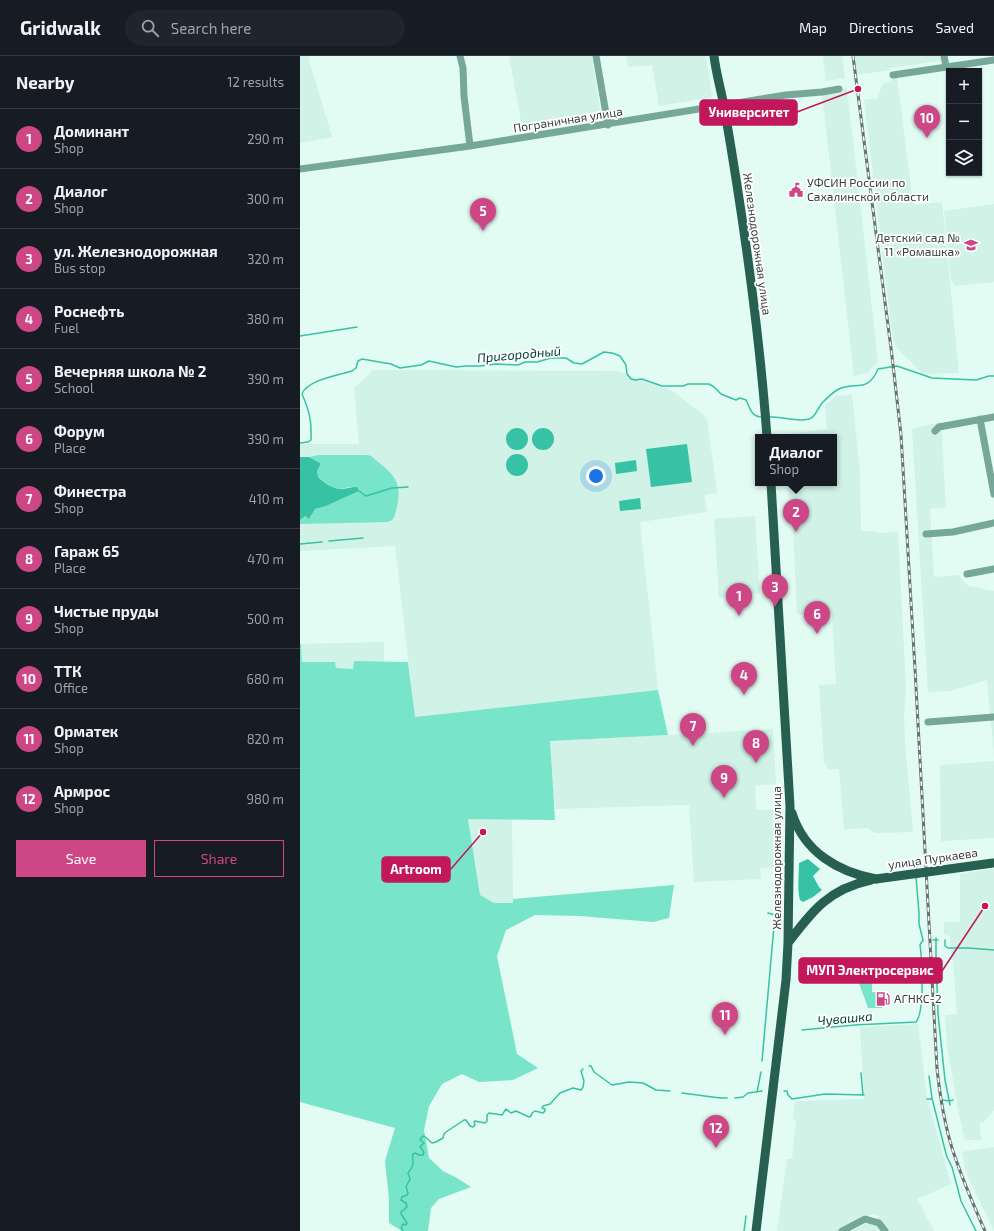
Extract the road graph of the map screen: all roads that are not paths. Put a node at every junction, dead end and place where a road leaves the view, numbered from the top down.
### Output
1 (460, 56) edge
2 (596, 56) edge
3 (714, 56) edge
4 (944, 56) edge
5 (994, 60) edge
6 (946, 67) junction
7 (893, 75) dead end
8 (839, 89) dead end
9 (724, 105) junction
10 (608, 125) junction
11 (470, 146) junction
12 (300, 169) edge
13 (994, 417) edge
14 (980, 419) junction
15 (935, 431) dead end
16 (767, 434) edge
17 (771, 486) edge
18 (994, 494) edge
19 (994, 523) edge
20 (926, 534) dead end
21 (994, 569) edge
22 (967, 574) dead end
23 (994, 717) edge
24 (928, 722) dead end
25 (790, 806) junction
26 (993, 863) edge
27 (876, 879) junction
28 (788, 943) junction
29 (756, 1231) edge
30 (842, 1231) edge
31 (885, 1231) edge

1 - 11 street
2 - 10 street
3 - 9 main road, Железнодорожная улица
4 - 6 street
5 - 6 street
6 - 7 street
8 - 9 street, Пограничная улица
9 - 10 street, Пограничная улица
9 - 16 main road, Железнодорожная улица
10 - 11 street, Пограничная улица
11 - 12 street, Пограничная улица
13 - 14 street
14 - 15 street
14 - 18 street
17 - 25 main road, Железнодорожная улица
19 - 20 street
21 - 22 street
23 - 24 street
25 - 27 main road
25 - 28 main road, Железнодорожная улица
26 - 27 main road, улица Пуркаева, bridge
27 - 28 main road, улица Пуркаева
28 - 29 main road, Железнодорожная улица
30 - 31 street

